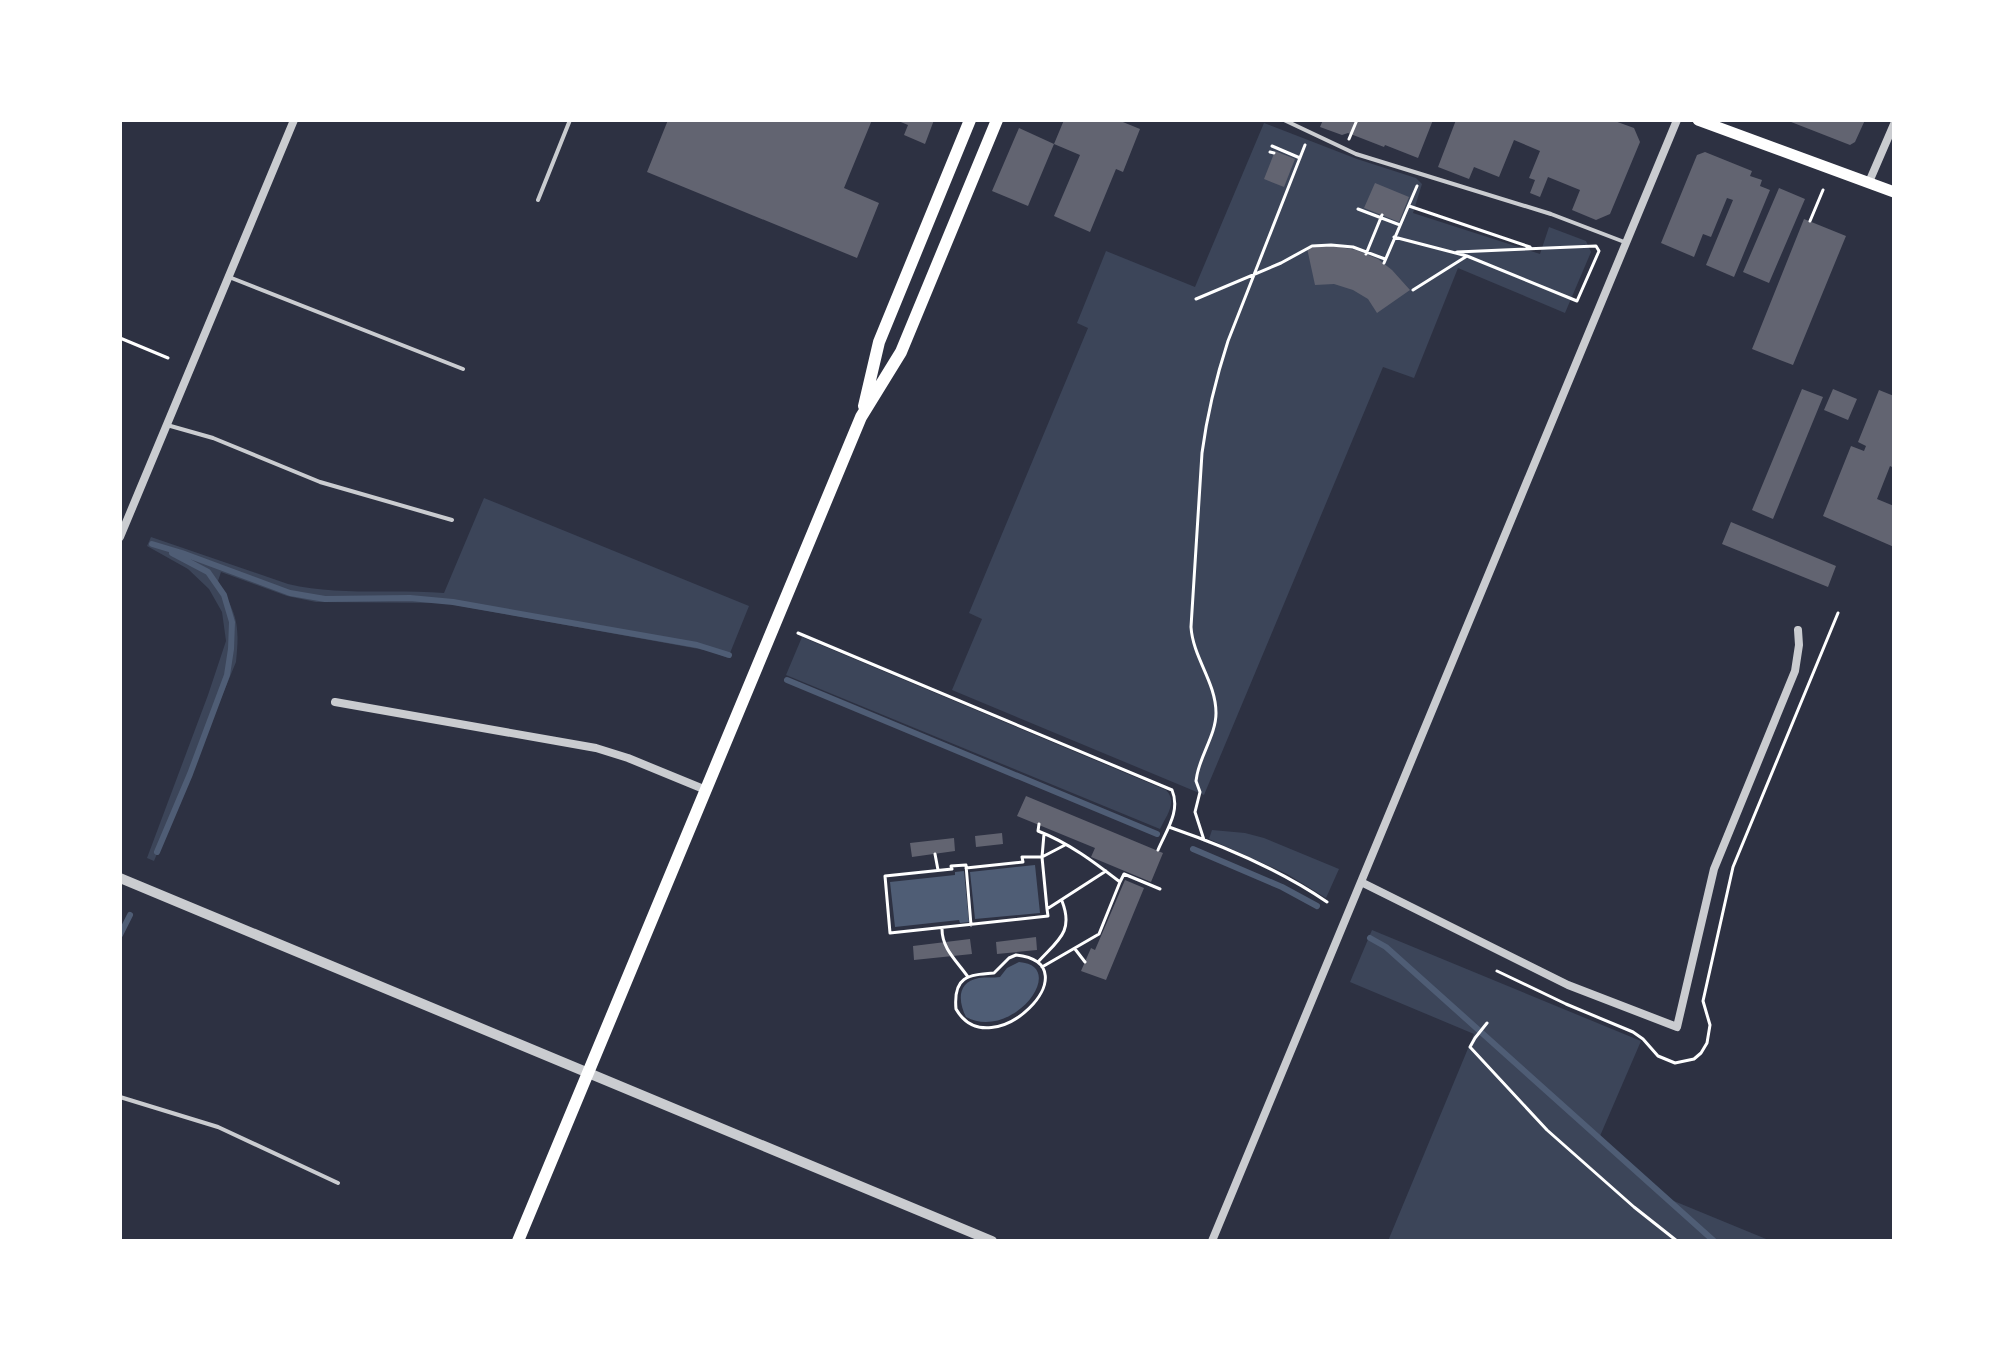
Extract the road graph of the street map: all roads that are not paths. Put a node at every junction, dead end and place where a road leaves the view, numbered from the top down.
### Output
1 (294, 120) edge
2 (570, 120) edge
3 (970, 120) edge
4 (997, 120) edge
5 (1284, 120) edge
6 (1677, 120) edge
7 (1698, 120) edge
8 (1894, 124) edge
9 (1869, 182) junction
10 (1894, 192) edge
11 (538, 200) dead end
12 (1627, 243) junction
13 (229, 277) junction
14 (463, 369) dead end
15 (861, 417) junction
16 (167, 425) junction
17 (452, 520) dead end
18 (120, 537) edge
19 (1798, 630) dead end
20 (335, 702) dead end
21 (706, 790) junction
22 (120, 878) edge
23 (1361, 882) junction
24 (588, 1073) junction
25 (120, 1097) edge
26 (338, 1183) dead end
27 (518, 1241) edge
28 (992, 1241) edge
29 (1212, 1241) edge

1 - 13 street
2 - 11 lane
3 - 15 main road
4 - 15 main road
5 - 12 lane
6 - 12 street
7 - 9 main road
8 - 9 street
9 - 10 main road
12 - 23 street
13 - 14 lane
13 - 16 street
15 - 21 main road
16 - 17 lane
16 - 18 street
19 - 23 street
20 - 21 street
21 - 24 main road
22 - 24 street
23 - 29 street
24 - 27 main road
24 - 28 street
25 - 26 lane

